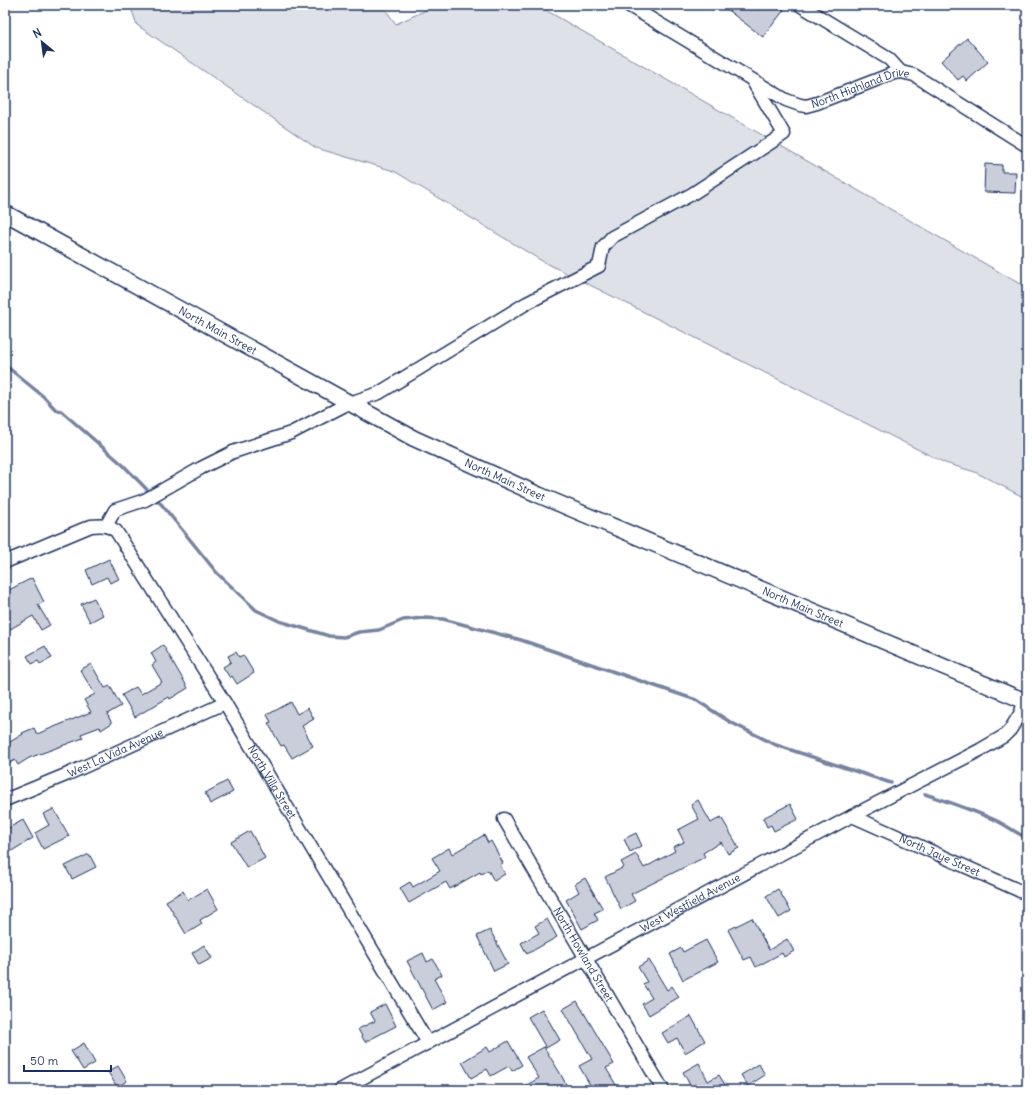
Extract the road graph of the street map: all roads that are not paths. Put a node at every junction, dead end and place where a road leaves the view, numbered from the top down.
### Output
1 (628, 5) edge
2 (800, 5) edge
3 (901, 72) junction
4 (752, 80) junction
5 (1027, 146) edge
6 (5, 213) edge
7 (349, 403) junction
8 (108, 526) junction
9 (5, 562) edge
10 (1026, 701) edge
11 (224, 703) junction
12 (5, 800) edge
13 (852, 816) junction
14 (504, 819) dead end
15 (1027, 894) edge
16 (586, 959) junction
17 (428, 1043) junction
18 (340, 1090) edge
19 (664, 1090) edge

1 - 4 street, North Highland Drive
2 - 3 street
3 - 4 street, North Highland Drive
3 - 5 street, North Highland Drive
4 - 7 street
6 - 7 main road, North Main Street
7 - 8 street
7 - 10 main road, North Main Street
8 - 9 street
8 - 11 street, North Villa Street
10 - 13 street, West Westfield Avenue
11 - 12 street, West La Vida Avenue
11 - 17 street, North Villa Street
13 - 15 street, North Jaye Street
13 - 16 street, West Westfield Avenue
14 - 16 street, North Howland Street
16 - 17 street, West Westfield Avenue
16 - 19 street, North Howland Street
17 - 18 street, West Westfield Avenue

